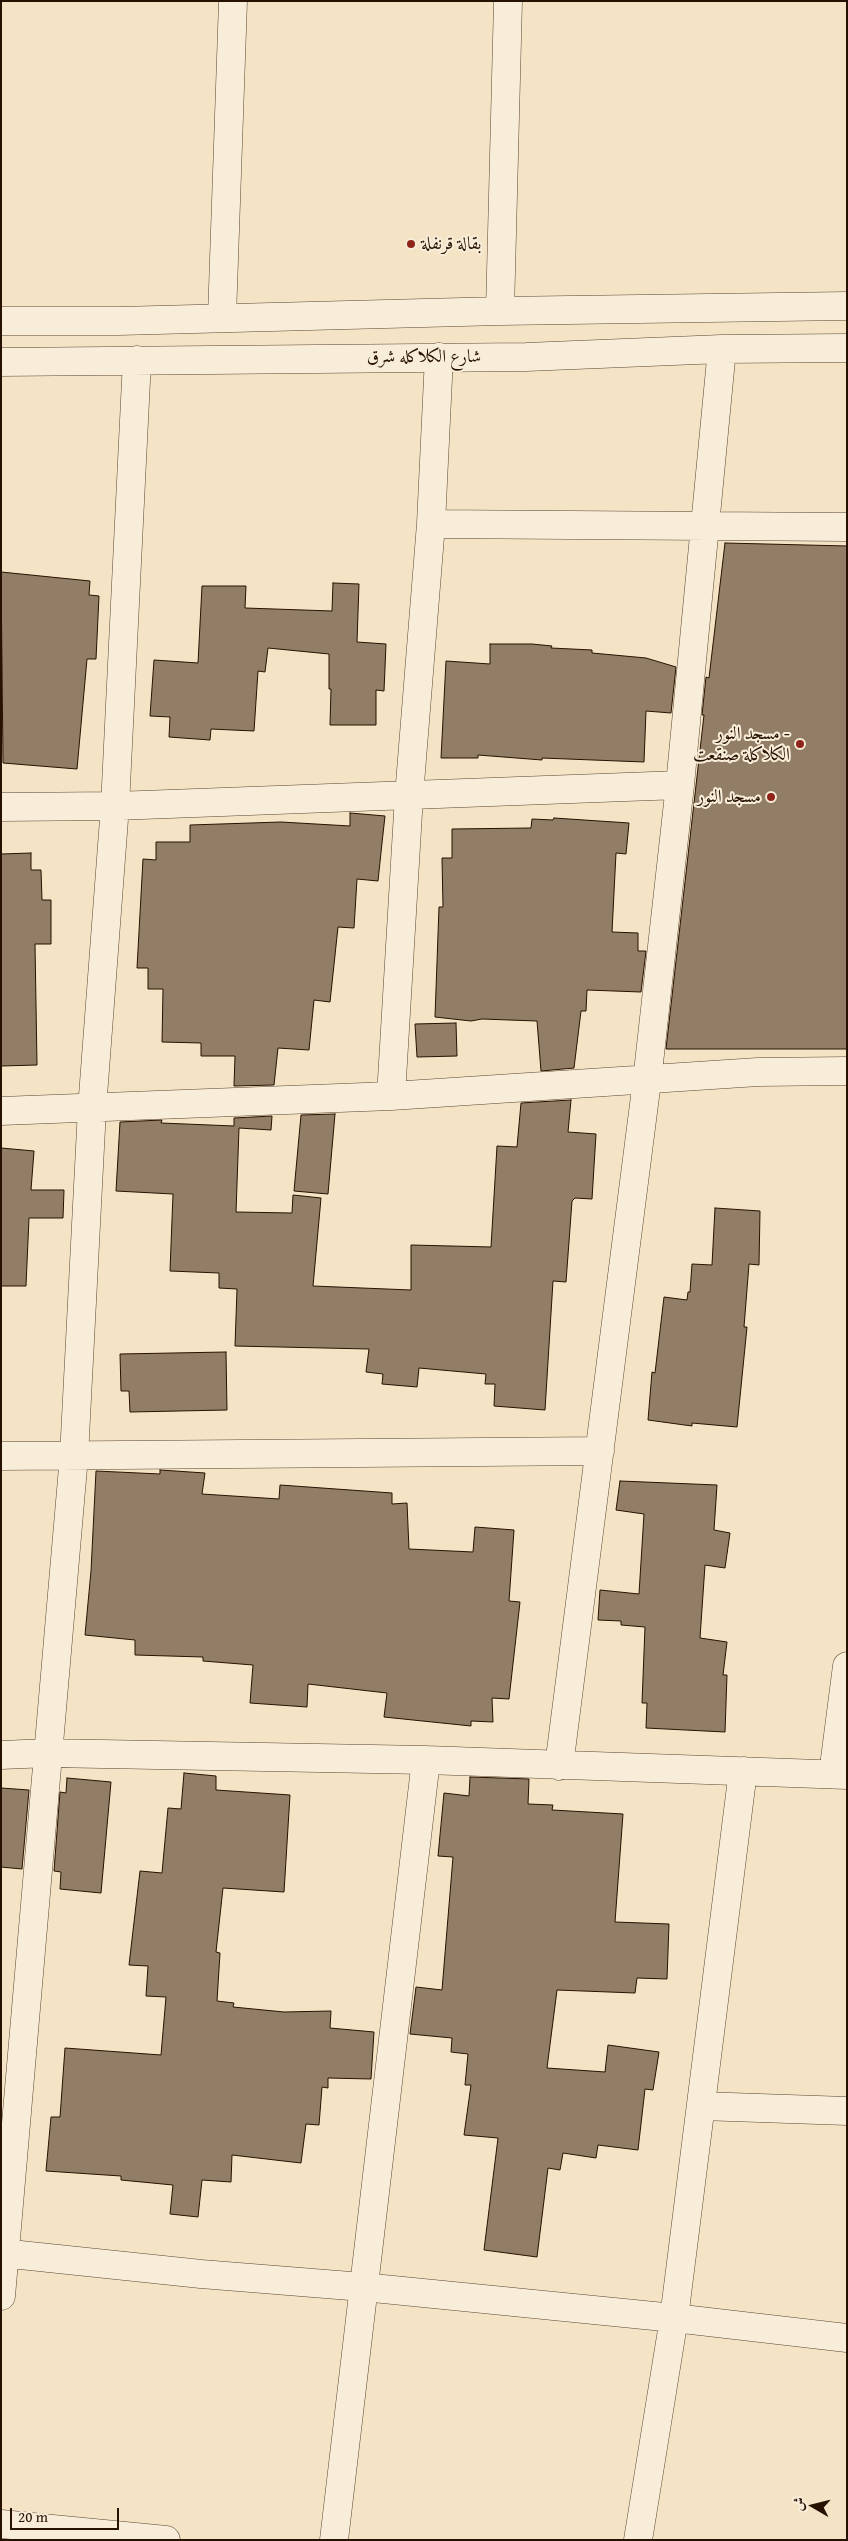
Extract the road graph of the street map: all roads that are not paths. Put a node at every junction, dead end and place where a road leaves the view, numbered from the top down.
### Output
1 (233, 1) edge
2 (508, 1) edge
3 (847, 306) edge
4 (500, 311) junction
5 (222, 317) junction
6 (1, 321) edge
7 (722, 348) junction
8 (847, 348) edge
9 (439, 357) junction
10 (137, 360) junction
11 (1, 362) edge
12 (431, 524) junction
13 (705, 526) junction
14 (847, 527) edge
15 (680, 785) junction
16 (409, 796) junction
17 (115, 806) junction
18 (1, 807) edge
19 (847, 1071) edge
20 (647, 1081) junction
21 (391, 1096) junction
22 (92, 1109) junction
23 (1, 1111) edge
24 (600, 1450) junction
25 (1, 1456) edge
26 (74, 1456) junction
27 (847, 1666) edge
28 (48, 1753) junction
29 (1, 1755) edge
30 (426, 1760) junction
31 (559, 1766) junction
32 (744, 1771) junction
33 (840, 1774) edge
34 (701, 2106) junction
35 (847, 2111) edge
36 (2, 2253) edge
37 (363, 2287) junction
38 (1, 2296) edge
39 (674, 2318) junction
40 (847, 2338) edge
41 (1, 2524) edge
42 (166, 2540) edge
43 (334, 2540) edge
44 (638, 2540) edge

1 - 5 street
2 - 4 street
3 - 4 street
4 - 5 street
5 - 6 street
7 - 8 street, شارع الكلاكله شرق
7 - 9 street, شارع الكلاكله شرق
7 - 13 street
9 - 10 street, شارع الكلاكله شرق
9 - 12 street
10 - 11 street, شارع الكلاكله شرق
10 - 17 street
12 - 13 street
12 - 16 street
13 - 14 street
13 - 15 street
15 - 16 street
15 - 20 street
16 - 17 street
16 - 21 street
17 - 18 street
17 - 22 street
19 - 20 street
20 - 21 street
20 - 24 street
21 - 22 street
22 - 23 street
22 - 26 street
24 - 26 street
24 - 31 street
25 - 26 street
26 - 28 street
27 - 33 street
28 - 29 street
28 - 30 street
28 - 36 street
30 - 31 street
30 - 37 street
31 - 32 street
32 - 33 street
32 - 34 street
34 - 35 street
34 - 39 street
36 - 37 street
36 - 38 street
37 - 39 street
37 - 43 street
39 - 40 street
39 - 44 street
41 - 42 street

